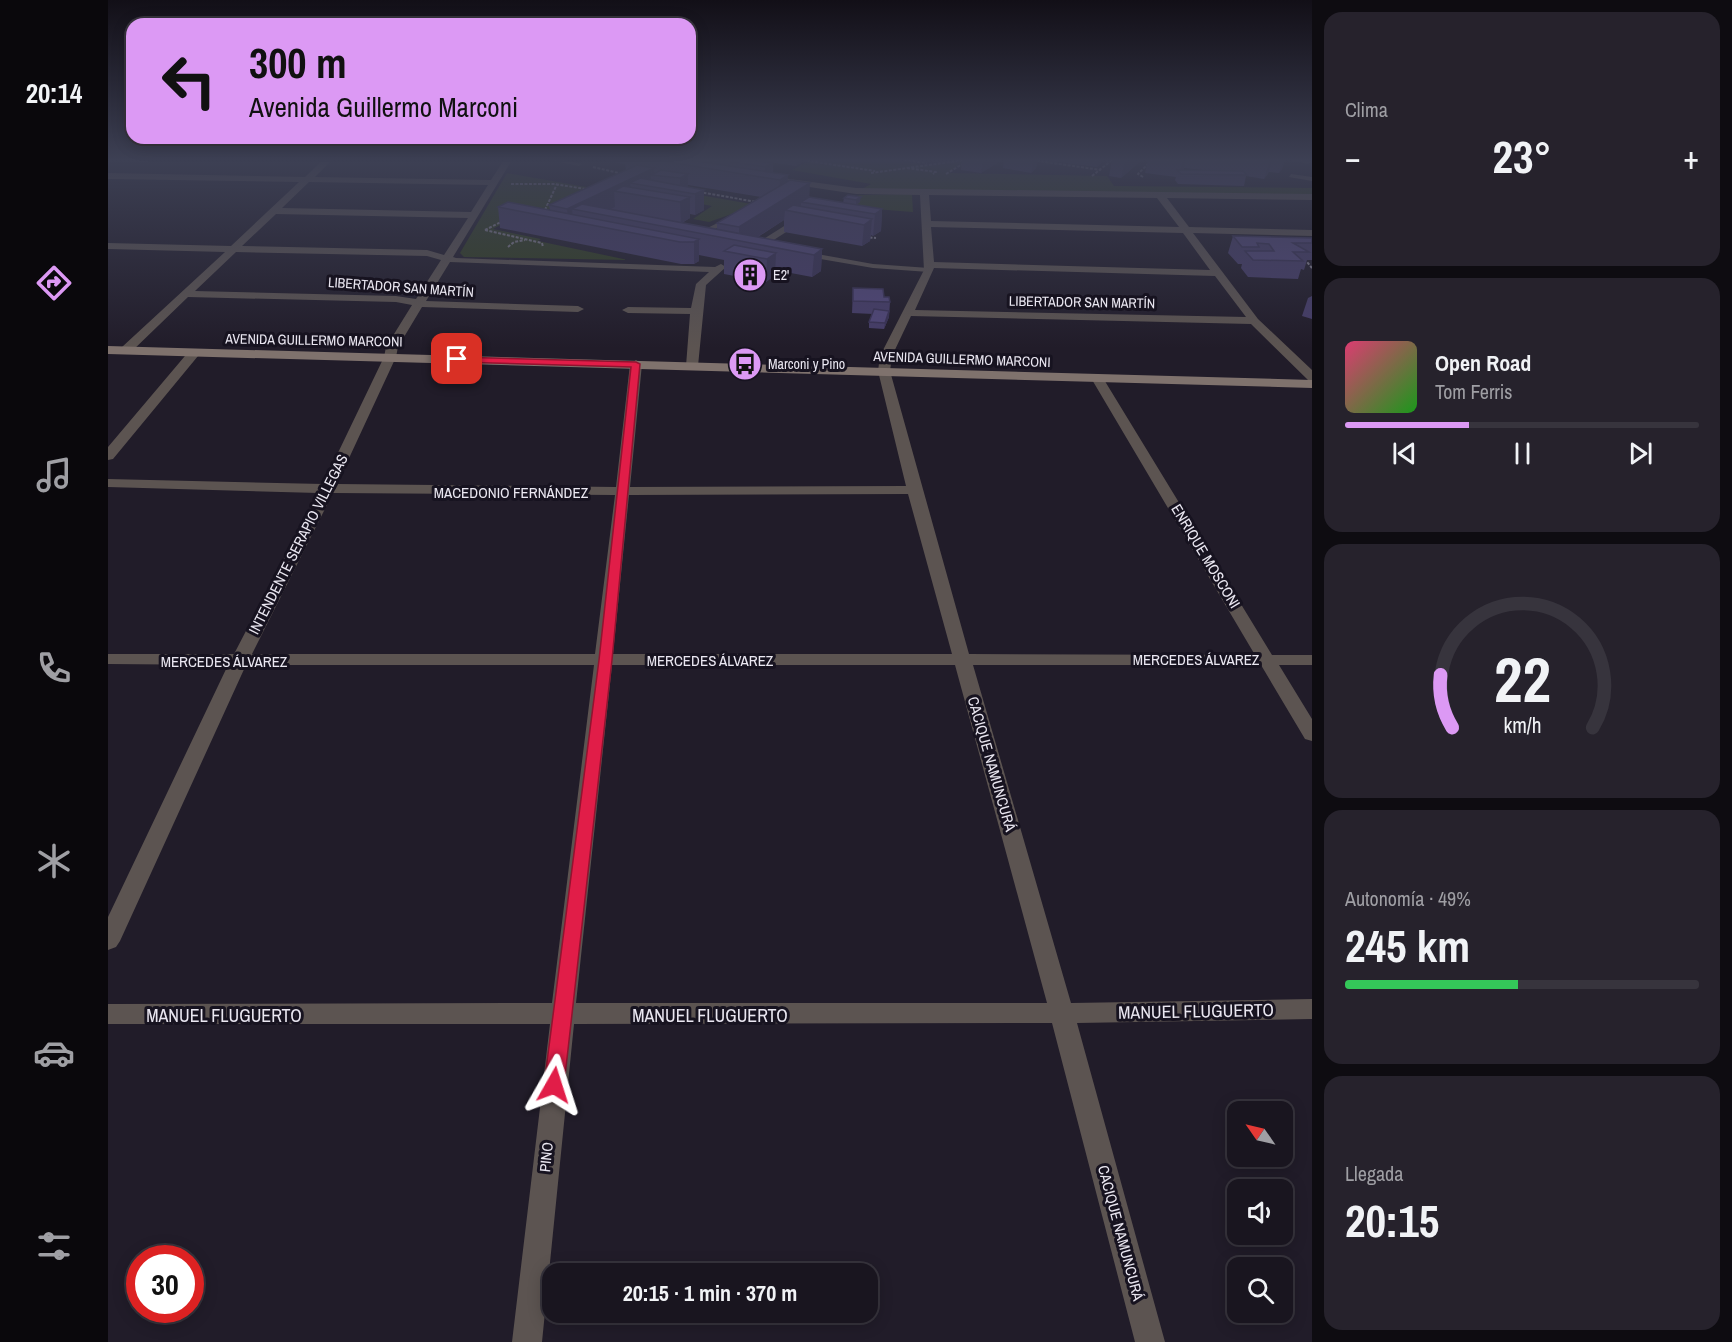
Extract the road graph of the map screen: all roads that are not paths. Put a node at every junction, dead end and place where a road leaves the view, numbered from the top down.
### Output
1 (260, 223) edge
2 (470, 223) edge
3 (725, 223) edge
4 (797, 223) edge
5 (1181, 223) edge
6 (928, 224) joint
7 (1186, 230) junction
8 (1312, 233) edge
9 (699, 234) edge
10 (108, 246) edge
11 (234, 248) junction
12 (792, 251) edge
13 (448, 259) junction
14 (929, 267) junction
15 (716, 270) junction
16 (1219, 273) junction
17 (185, 294) junction
18 (418, 302) junction
19 (578, 309) dead end
20 (628, 310) dead end
21 (696, 311) junction
22 (909, 313) junction
23 (1254, 321) junction
24 (108, 350) edge
25 (126, 350) junction
26 (194, 353) junction
27 (390, 357) junction
28 (636, 364) junction
29 (692, 366) junction
30 (884, 371) junction
31 (1312, 377) edge
32 (1097, 378) junction
33 (1312, 384) edge
34 (108, 456) edge
35 (108, 483) edge
36 (327, 490) junction
37 (914, 490) junction
38 (622, 492) junction
39 (963, 658) junction
40 (108, 659) edge
41 (605, 660) junction
42 (1268, 660) junction
43 (1312, 660) edge
44 (238, 661) junction
45 (1312, 735) edge
46 (108, 940) edge
47 (1312, 1009) edge
48 (1062, 1013) junction
49 (108, 1014) edge
50 (561, 1015) junction
51 (527, 1342) edge
52 (1150, 1342) edge

1 - 11 street
2 - 13 street, INTENDENTE SERAPIO VILLEGAS
3 - 9 lane
4 - 15 street
5 - 7 street
6 - 7 street
6 - 14 street
7 - 8 street
7 - 16 street
10 - 11 street
11 - 13 street
11 - 17 street
12 - 14 lane
13 - 15 street
13 - 18 street, INTENDENTE SERAPIO VILLEGAS
14 - 16 street
14 - 22 street
15 - 21 street
16 - 23 street
17 - 18 street, LIBERTADOR SAN MARTÍN
17 - 25 street
18 - 19 street, LIBERTADOR SAN MARTÍN
18 - 27 street, INTENDENTE SERAPIO VILLEGAS
20 - 21 street
21 - 29 street
22 - 23 street, LIBERTADOR SAN MARTÍN
22 - 30 street
23 - 31 street
24 - 25 main road, AVENIDA GUILLERMO MARCONI
25 - 26 main road, AVENIDA GUILLERMO MARCONI
26 - 27 main road, AVENIDA GUILLERMO MARCONI
26 - 34 street
27 - 28 main road, AVENIDA GUILLERMO MARCONI
27 - 36 street, INTENDENTE SERAPIO VILLEGAS
28 - 29 main road, AVENIDA GUILLERMO MARCONI
28 - 38 street, PINO
29 - 30 main road, AVENIDA GUILLERMO MARCONI
30 - 32 main road, AVENIDA GUILLERMO MARCONI
30 - 37 street, CACIQUE NAMUNCURÁ
32 - 33 main road, AVENIDA GUILLERMO MARCONI
32 - 42 street, ENRIQUE MOSCONI
35 - 36 street, MACEDONIO FERNÁNDEZ
36 - 38 street, MACEDONIO FERNÁNDEZ
36 - 44 street, INTENDENTE SERAPIO VILLEGAS
37 - 38 street, MACEDONIO FERNÁNDEZ
37 - 39 street, CACIQUE NAMUNCURÁ
38 - 41 street, PINO
39 - 41 street, MERCEDES ÁLVAREZ
39 - 42 street, MERCEDES ÁLVAREZ
39 - 48 street, CACIQUE NAMUNCURÁ
40 - 44 street, MERCEDES ÁLVAREZ
41 - 44 street, MERCEDES ÁLVAREZ
41 - 50 street, PINO
42 - 43 street, MERCEDES ÁLVAREZ
42 - 45 street, ENRIQUE MOSCONI
44 - 46 street, INTENDENTE SERAPIO VILLEGAS
47 - 48 street, MANUEL FLUGUERTO
48 - 50 street, MANUEL FLUGUERTO
48 - 52 street, CACIQUE NAMUNCURÁ
49 - 50 street, MANUEL FLUGUERTO
50 - 51 street, PINO

